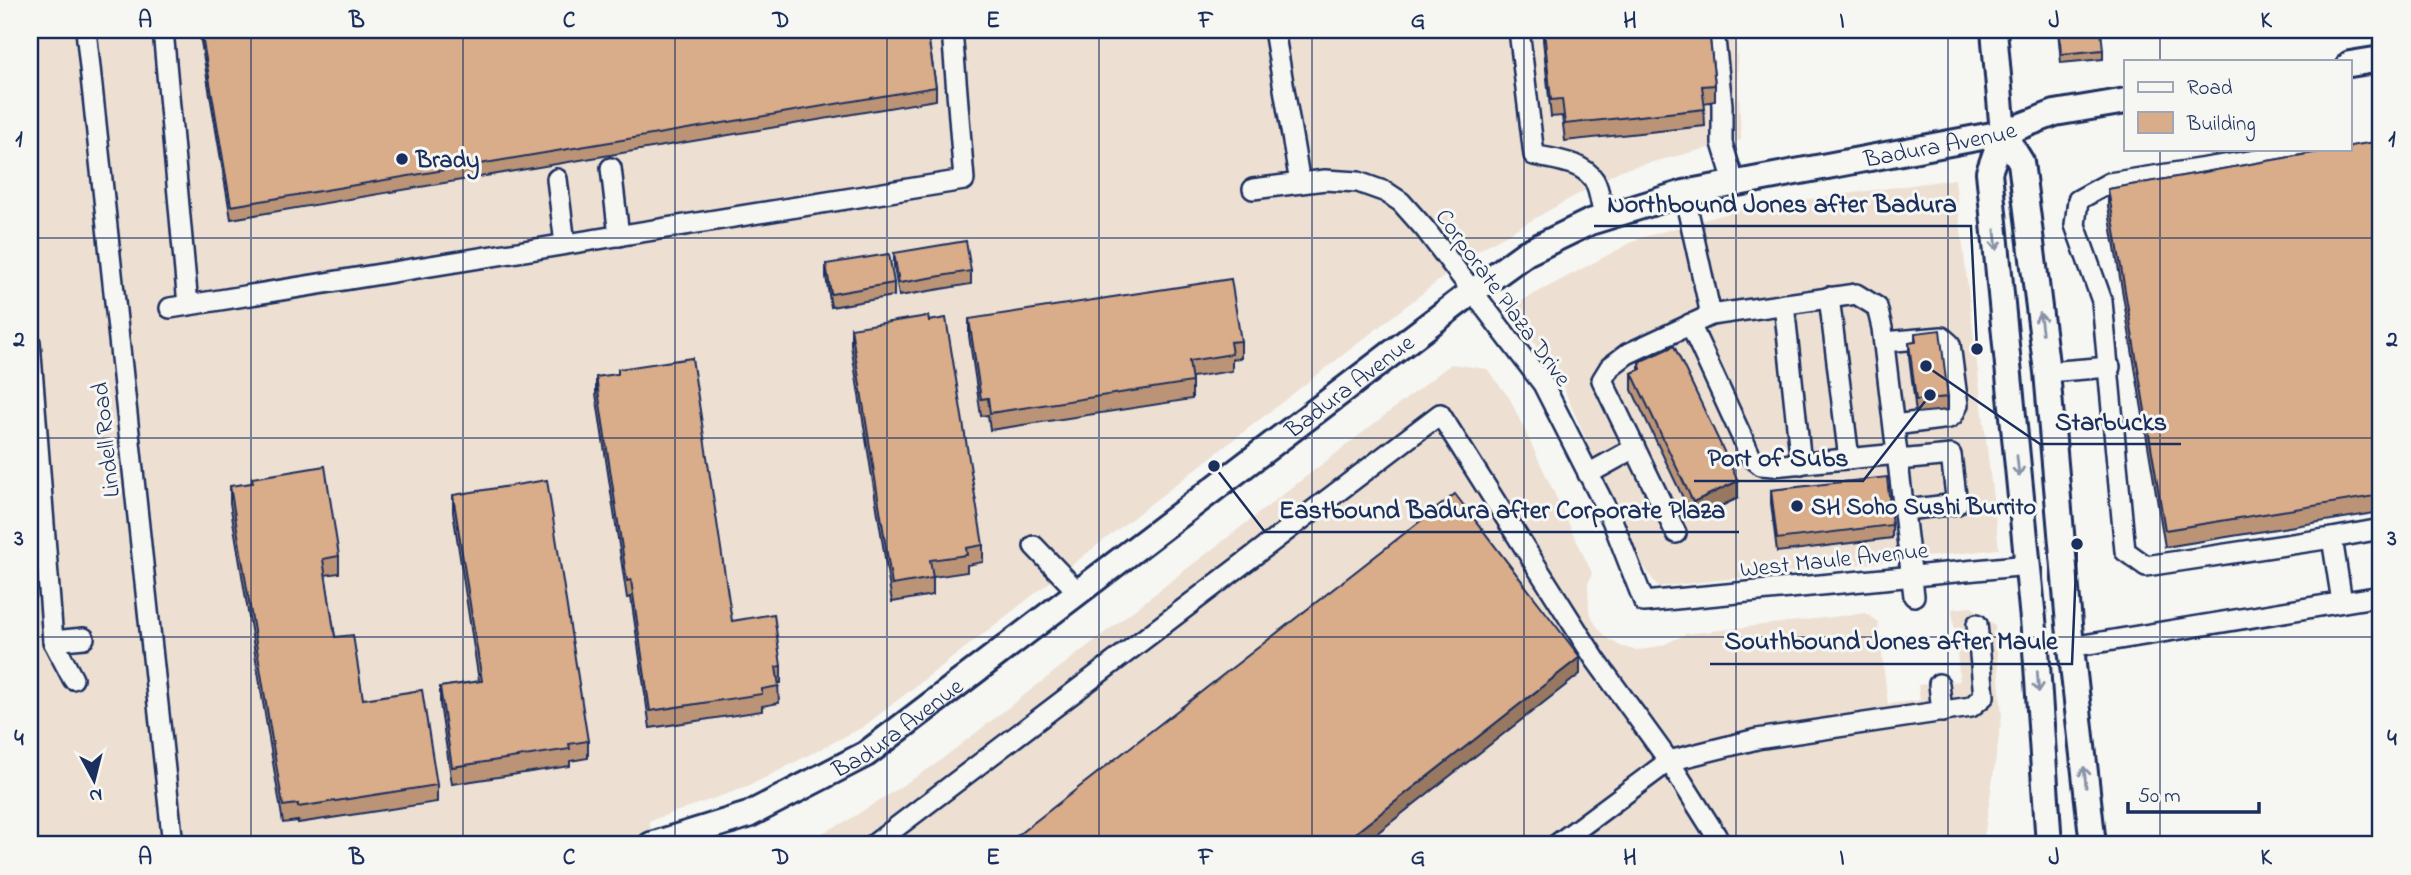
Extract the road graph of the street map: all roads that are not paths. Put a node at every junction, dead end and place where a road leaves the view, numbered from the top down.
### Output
1 (86, 30) edge
2 (163, 30) edge
3 (952, 30) edge
4 (1274, 30) edge
5 (1519, 30) edge
6 (1714, 30) edge
7 (1994, 30) edge
8 (2381, 60) edge
9 (2352, 64) edge
10 (2124, 101) edge
11 (2003, 133) junction
12 (2323, 150) edge
13 (2296, 152) edge
14 (611, 168) dead end
15 (557, 179) dead end
16 (1300, 183) junction
17 (1734, 183) junction
18 (1253, 189) dead end
19 (1684, 193) junction
20 (1604, 218) junction
21 (619, 236) junction
22 (565, 244) junction
23 (1472, 292) junction
24 (1829, 297) junction
25 (1784, 304) junction
26 (1711, 315) junction
27 (1690, 324) junction
28 (30, 342) edge
29 (1884, 342) junction
30 (2110, 366) junction
31 (2047, 372) junction
32 (1894, 425) junction
33 (1635, 448) junction
34 (1898, 457) junction
35 (1849, 459) junction
36 (1801, 464) junction
37 (1588, 474) junction
38 (1905, 510) junction
39 (2381, 529) edge
40 (1676, 533) dead end
41 (2332, 538) junction
42 (1034, 546) dead end
43 (2028, 565) junction
44 (1914, 586) junction
45 (1078, 592) junction
46 (2381, 596) edge
47 (1644, 602) joint
48 (2342, 603) junction
49 (1977, 624) dead end
50 (83, 638) dead end
51 (53, 641) junction
52 (2071, 647) junction
53 (73, 678) dead end
54 (1940, 684) dead end
55 (1942, 712) junction
56 (1669, 761) junction
57 (699, 838) edge
58 (173, 845) edge
59 (651, 845) edge
60 (873, 845) edge
61 (1556, 845) edge
62 (1722, 845) edge
63 (2049, 845) edge
64 (2093, 845) edge

1 - 58 street, Lindell Road
2 - 22 street
3 - 21 street
4 - 16 street
5 - 20 street
6 - 17 street
7 - 11 main road
8 - 9 main road
10 - 11 main road, Badura Avenue
11 - 17 main road, Badura Avenue
31 -> 11 main road
11 -> 43 main road
12 - 13 street
13 - 30 street
14 - 21 street
15 - 22 street
16 - 18 street, Corporate Plaza Drive
16 - 23 street, Corporate Plaza Drive
17 - 19 main road, Badura Avenue
19 - 20 main road, Badura Avenue
19 - 26 street
20 - 23 main road, Badura Avenue
21 - 22 street
23 - 37 street, Corporate Plaza Drive
23 - 45 main road, Badura Avenue
24 - 25 street
24 - 29 street
24 - 35 street
25 - 26 street
25 - 36 street
26 - 27 street
27 - 33 street
27 - 36 street
28 - 51 street
29 - 32 street
29 - 32 street
30 - 31 street
30 - 41 street
31 - 52 main road
32 - 34 street
33 - 37 street
33 - 40 street
34 - 35 street
34 - 38 street
34 - 38 street
35 - 36 street
37 - 47 street, Corporate Plaza Drive
38 - 44 street
39 - 41 street
41 - 48 street
42 - 45 street
43 - 44 street, West Maule Avenue
43 -> 63 main road
44 - 47 street, West Maule Avenue
45 - 57 main road, Badura Avenue
46 - 48 street
48 - 52 street
49 - 55 street
50 - 51 street
51 - 53 street
64 -> 52 main road
54 - 55 street
55 - 56 street
56 - 60 street
56 - 61 street
56 - 62 street
57 - 59 main road, Badura Avenue

